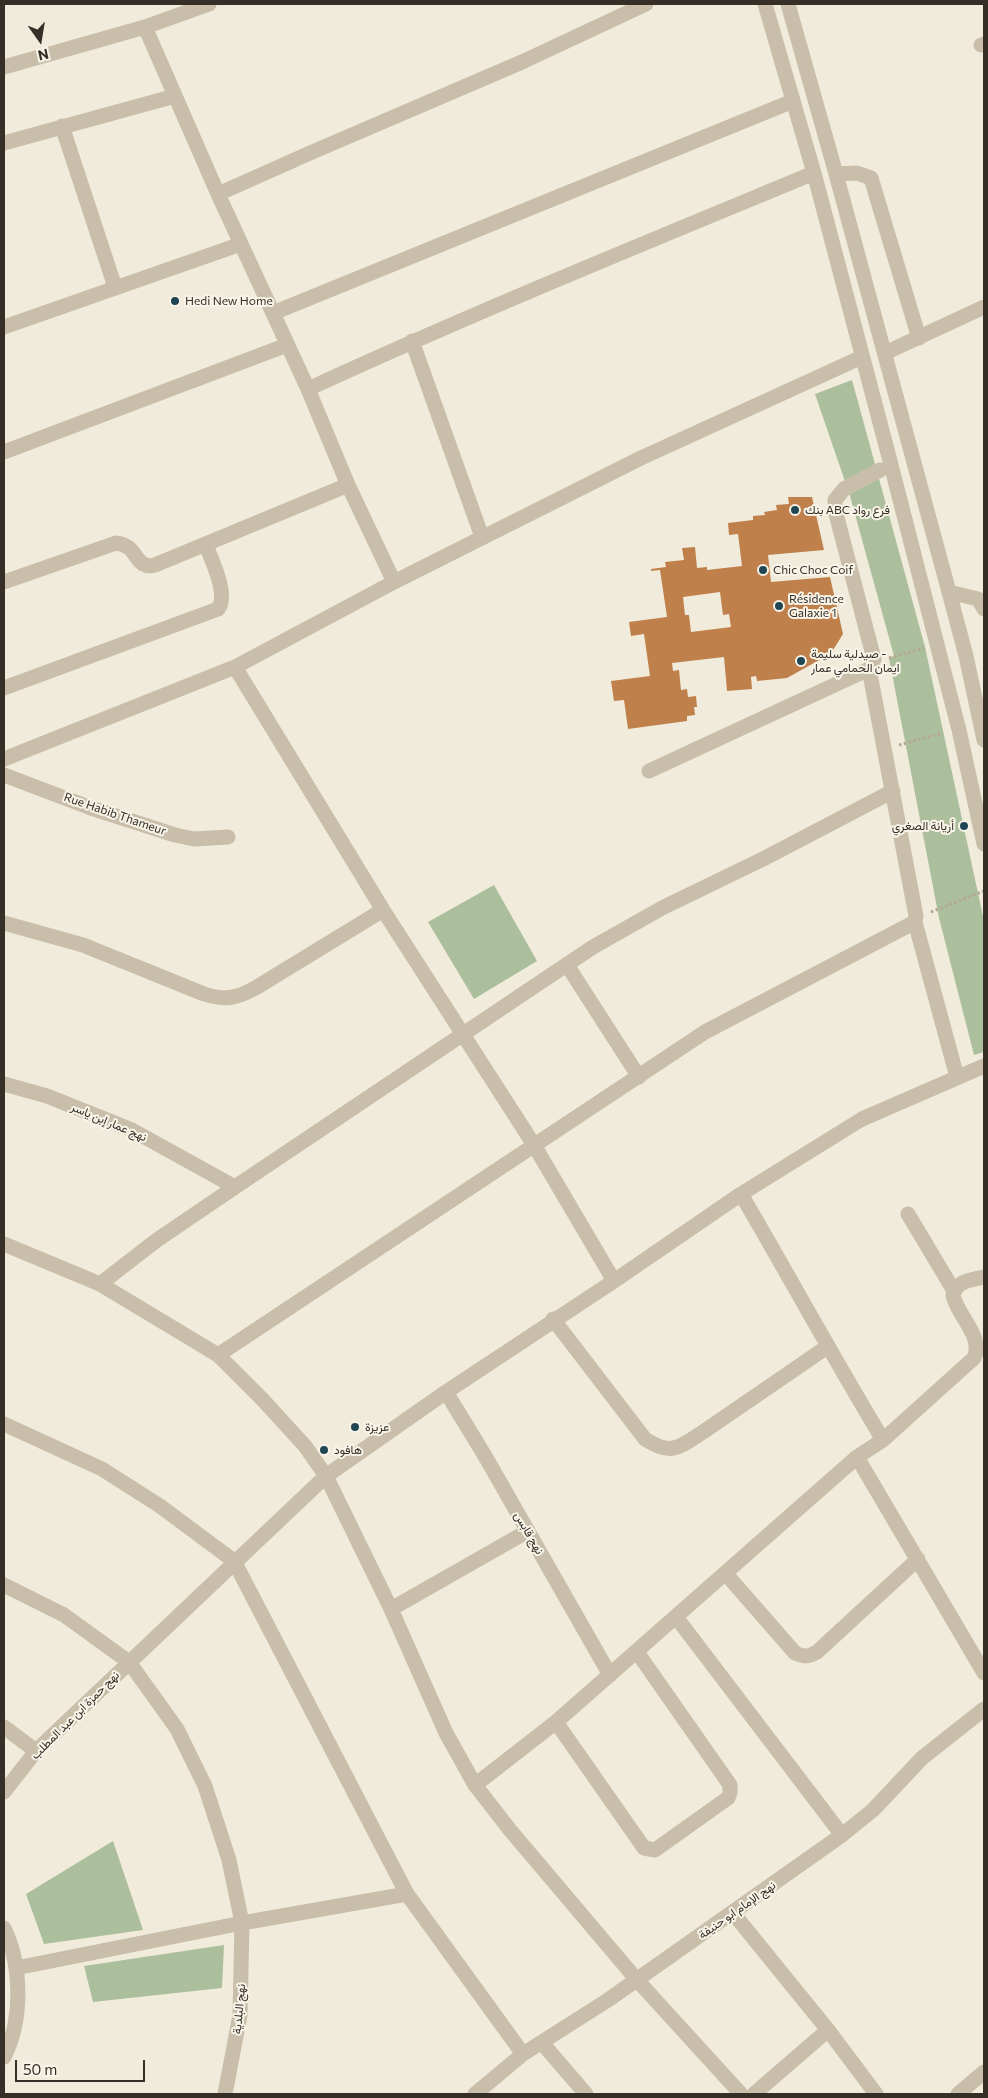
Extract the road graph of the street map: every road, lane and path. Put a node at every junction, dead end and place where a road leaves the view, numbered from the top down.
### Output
1 (210, 4) edge
2 (646, 4) edge
3 (765, 4) edge
4 (788, 4) edge
5 (145, 27) junction
6 (4, 66) edge
7 (175, 96) junction
8 (793, 101) junction
9 (62, 126) junction
10 (4, 142) edge
11 (814, 174) junction
12 (836, 174) junction
13 (218, 194) junction
14 (241, 244) junction
15 (115, 287) junction
16 (867, 291) junction
17 (846, 296) junction
18 (984, 307) edge
19 (273, 313) junction
20 (4, 327) edge
21 (919, 338) junction
22 (412, 341) junction
23 (287, 345) junction
24 (884, 353) junction
25 (862, 357) junction
26 (308, 389) junction
27 (4, 452) edge
28 (880, 470) dead end
29 (348, 485) junction
30 (482, 537) junction
31 (206, 545) junction
32 (4, 582) edge
33 (394, 582) junction
34 (949, 592) junction
35 (984, 609) edge
36 (936, 642) junction
37 (872, 664) junction
38 (234, 667) junction
39 (4, 688) edge
40 (959, 730) junction
41 (984, 740) edge
42 (883, 748) junction
43 (4, 759) edge
44 (649, 771) dead end
45 (4, 774) edge
46 (893, 792) junction
47 (228, 837) dead end
48 (984, 844) edge
49 (984, 891) edge
50 (383, 910) junction
51 (916, 919) junction
52 (4, 923) edge
53 (567, 966) junction
54 (462, 1035) junction
55 (984, 1066) edge
56 (639, 1077) junction
57 (957, 1077) junction
58 (4, 1084) edge
59 (534, 1145) junction
60 (235, 1187) junction
61 (741, 1194) junction
62 (908, 1214) dead end
63 (4, 1244) edge
64 (984, 1277) edge
65 (614, 1281) junction
66 (100, 1284) junction
67 (954, 1291) junction
68 (553, 1319) junction
69 (827, 1347) junction
70 (218, 1355) junction
71 (446, 1392) junction
72 (4, 1424) edge
73 (883, 1440) junction
74 (857, 1457) junction
75 (326, 1476) junction
76 (528, 1531) junction
77 (918, 1559) junction
78 (234, 1561) junction
79 (726, 1574) junction
80 (4, 1585) edge
81 (391, 1609) junction
82 (676, 1617) junction
83 (637, 1652) junction
84 (128, 1662) junction
85 (984, 1673) edge
86 (610, 1676) junction
87 (984, 1708) edge
88 (556, 1722) junction
89 (4, 1727) edge
90 (36, 1751) junction
91 (475, 1785) junction
92 (4, 1792) edge
93 (842, 1835) junction
94 (407, 1894) junction
95 (733, 1913) junction
96 (242, 1924) junction
97 (4, 1928) edge
98 (16, 1968) junction
99 (638, 1980) junction
100 (828, 2030) junction
101 (542, 2043) junction
102 (524, 2054) junction
103 (4, 2057) edge
104 (984, 2072) edge
105 (225, 2094) edge
106 (474, 2094) edge
107 (586, 2094) edge
108 (741, 2094) edge
109 (754, 2094) edge
110 (876, 2094) edge
111 (958, 2094) edge

1 - 5 street
2 - 13 street
3 - 8 street
4 - 12 street
5 - 6 street
5 - 7 street
7 - 9 street
7 - 13 street
8 - 11 street
8 - 19 street
9 - 10 street
9 - 15 street
11 - 17 street
11 - 22 street
12 - 16 street
12 - 21 street
13 - 14 street
14 - 15 street
14 - 19 street
15 - 20 street
16 - 17 street
16 - 24 street
17 - 25 street
18 - 21 street
19 - 23 street
21 - 24 street
22 - 26 street
22 - 30 street
23 - 26 street
23 - 27 street
24 - 34 street
25 - 30 street
25 - 36 street
26 - 29 street
28 - 37 street
29 - 31 street
29 - 33 street
30 - 33 street
31 - 32 street
31 - 39 street
33 - 38 street
34 - 35 street
34 - 41 street
36 - 37 path
36 - 40 street
37 - 42 street
37 - 44 street
38 - 43 street
38 - 50 street
40 - 42 path
40 - 48 street
42 - 46 street
45 - 47 street, Rue Habib Thameur
46 - 51 street
46 - 53 street
49 - 51 path
50 - 52 street
50 - 54 street
51 - 56 street
51 - 57 street
53 - 54 street
53 - 56 street
54 - 59 street
54 - 60 street
55 - 57 street, نهج حمزة ابن عبد المطلب
56 - 59 street
57 - 61 street, نهج حمزة ابن عبد المطلب
58 - 60 street, نهج عمار إبن ياسر
59 - 65 street
59 - 70 street
60 - 66 street
61 - 65 street, نهج حمزة ابن عبد المطلب
61 - 69 street
62 - 67 street
63 - 66 street
64 - 67 street
65 - 68 street, نهج حمزة ابن عبد المطلب
66 - 70 street
67 - 73 street
68 - 69 street
68 - 71 street, نهج حمزة ابن عبد المطلب
69 - 73 street
70 - 75 street
71 - 75 street, نهج حمزة ابن عبد المطلب
71 - 76 street, نهج قابس
72 - 78 street
73 - 74 street
74 - 77 street
74 - 79 street
75 - 78 street, نهج حمزة ابن عبد المطلب
75 - 81 street
76 - 81 street
76 - 86 street, نهج قابس
77 - 79 street
77 - 85 street
78 - 84 street, نهج حمزة ابن عبد المطلب
78 - 94 street
79 - 82 street
80 - 84 street, نهج البلدية
81 - 91 street
82 - 83 street
82 - 93 street
83 - 86 street
83 - 88 street
84 - 90 street, نهج حمزة ابن عبد المطلب
84 - 96 street, نهج البلدية
86 - 88 street
87 - 93 street, نهج الإمام ابو حنيفة
88 - 91 street
89 - 90 street
90 - 92 street, نهج حمزة ابن عبد المطلب
91 - 99 street
93 - 95 street, نهج الإمام ابو حنيفة
94 - 96 street
94 - 102 street
95 - 99 street, نهج الإمام ابو حنيفة
95 - 100 street
96 - 98 street
96 - 105 street, نهج البلدية
97 - 98 street
98 - 103 street
99 - 101 street, نهج الإمام ابو حنيفة
99 - 108 street
100 - 109 street
100 - 110 street
101 - 102 street, نهج الإمام ابو حنيفة
101 - 107 street
102 - 106 street, نهج الإمام ابو حنيفة
104 - 111 street

